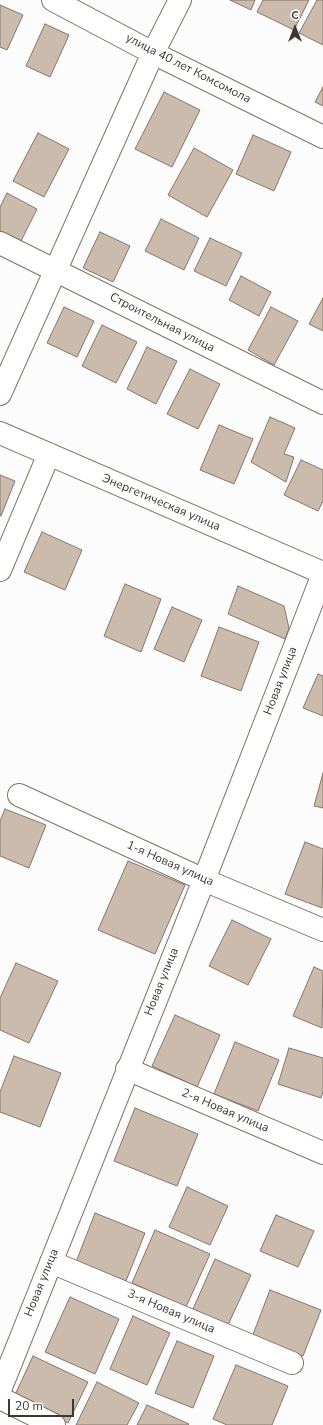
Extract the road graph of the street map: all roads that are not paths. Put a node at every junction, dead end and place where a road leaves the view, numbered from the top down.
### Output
1 (53, 0) edge
2 (180, 0) edge
3 (153, 53) junction
4 (323, 137) edge
5 (0, 243) edge
6 (57, 270) junction
7 (0, 394) edge
8 (323, 403) edge
9 (0, 433) edge
10 (49, 454) junction
11 (0, 570) edge
12 (323, 573) edge
13 (19, 795) dead end
14 (204, 880) junction
15 (323, 930) edge
16 (127, 1070) junction
17 (323, 1153) edge
18 (51, 1262) junction
19 (292, 1363) dead end
20 (0, 1390) edge
21 (0, 1398) edge
22 (54, 1425) edge

1 - 3 street, улица 40 лет Комсомола
2 - 3 street
3 - 4 street, улица 40 лет Комсомола
3 - 6 street
5 - 6 street, Строительная улица
6 - 7 street
6 - 8 street, Строительная улица
9 - 10 street, Энергетическая улица
10 - 11 street
10 - 12 street, Энергетическая улица
12 - 14 street, Новая улица
13 - 14 street, 1-я Новая улица
14 - 15 street, 1-я Новая улица
14 - 16 street, Новая улица
16 - 17 street, 2-я Новая улица
16 - 18 street, Новая улица
18 - 19 street, 3-я Новая улица
18 - 20 street, Новая улица
21 - 22 street

